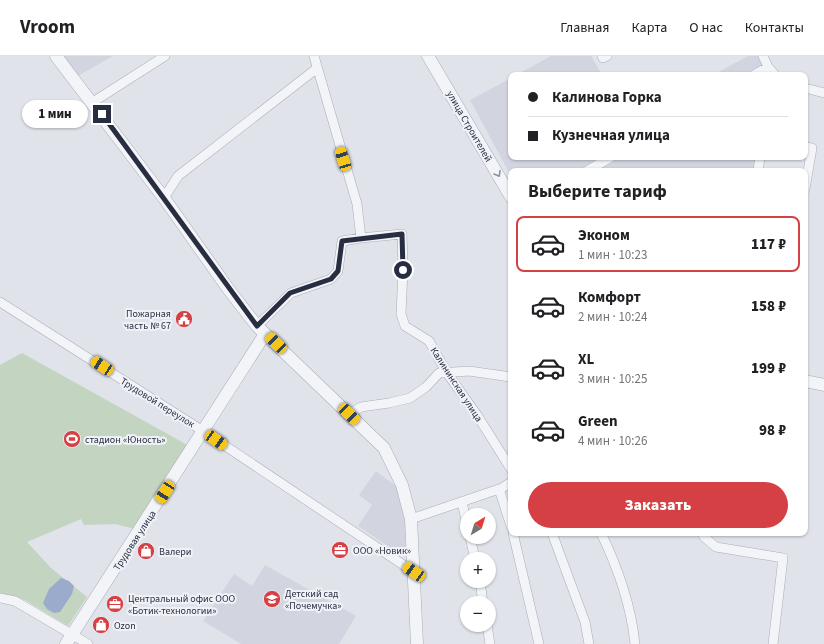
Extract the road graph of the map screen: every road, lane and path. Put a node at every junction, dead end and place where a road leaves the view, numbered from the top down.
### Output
1 (56, 56) edge
2 (165, 56) edge
3 (314, 56) edge
4 (428, 56) edge
5 (602, 56) edge
6 (607, 56) edge
7 (763, 56) edge
8 (768, 67) junction
9 (316, 70) junction
10 (759, 72) edge
11 (772, 72) edge
12 (808, 89) edge
13 (824, 93) edge
14 (92, 102) junction
15 (808, 147) edge
16 (606, 160) edge
17 (592, 168) edge
18 (808, 171) edge
19 (508, 192) edge
20 (164, 198) junction
21 (361, 238) junction
22 (0, 302) edge
23 (261, 330) junction
24 (447, 373) junction
25 (508, 376) edge
26 (808, 382) edge
27 (824, 385) edge
28 (349, 414) junction
29 (203, 431) junction
30 (508, 464) edge
31 (508, 484) edge
32 (499, 489) junction
33 (462, 502) junction
34 (463, 508) edge
35 (508, 517) edge
36 (411, 519) junction
37 (514, 536) edge
38 (553, 536) edge
39 (602, 536) edge
40 (704, 536) edge
41 (414, 572) junction
42 (0, 598) edge
43 (488, 632) edge
44 (70, 639) edge
45 (88, 644) edge
46 (417, 644) edge
47 (490, 644) edge
48 (539, 644) edge
49 (589, 644) edge
50 (635, 644) edge
51 (773, 644) edge

1 - 14 street
2 - 14 street
3 - 9 street
4 -> 19 street, улица Строителей
5 - 6 street
7 - 8 street
8 - 10 street
8 - 11 street
9 - 20 street
9 - 21 street
12 - 13 street
14 - 20 street
15 - 18 street
16 - 17 street
20 - 23 street
21 - 23 street
21 - 24 street, Калининская улица
22 - 29 street, Трудовой переулок
23 - 28 street
23 - 29 street, Трудовая улица
24 - 25 street
24 - 28 street
24 - 30 street, Калининская улица
26 - 27 street
28 - 36 street
29 - 41 street, Трудовой переулок
29 - 44 street, Трудовая улица
31 - 32 street
32 - 33 street
32 - 35 street
33 - 34 street
33 - 36 street
36 - 41 street
37 - 48 street
38 - 49 street
39 - 50 street
40 - 51 street
41 - 46 street
42 - 44 street
43 - 47 street
44 - 45 street

